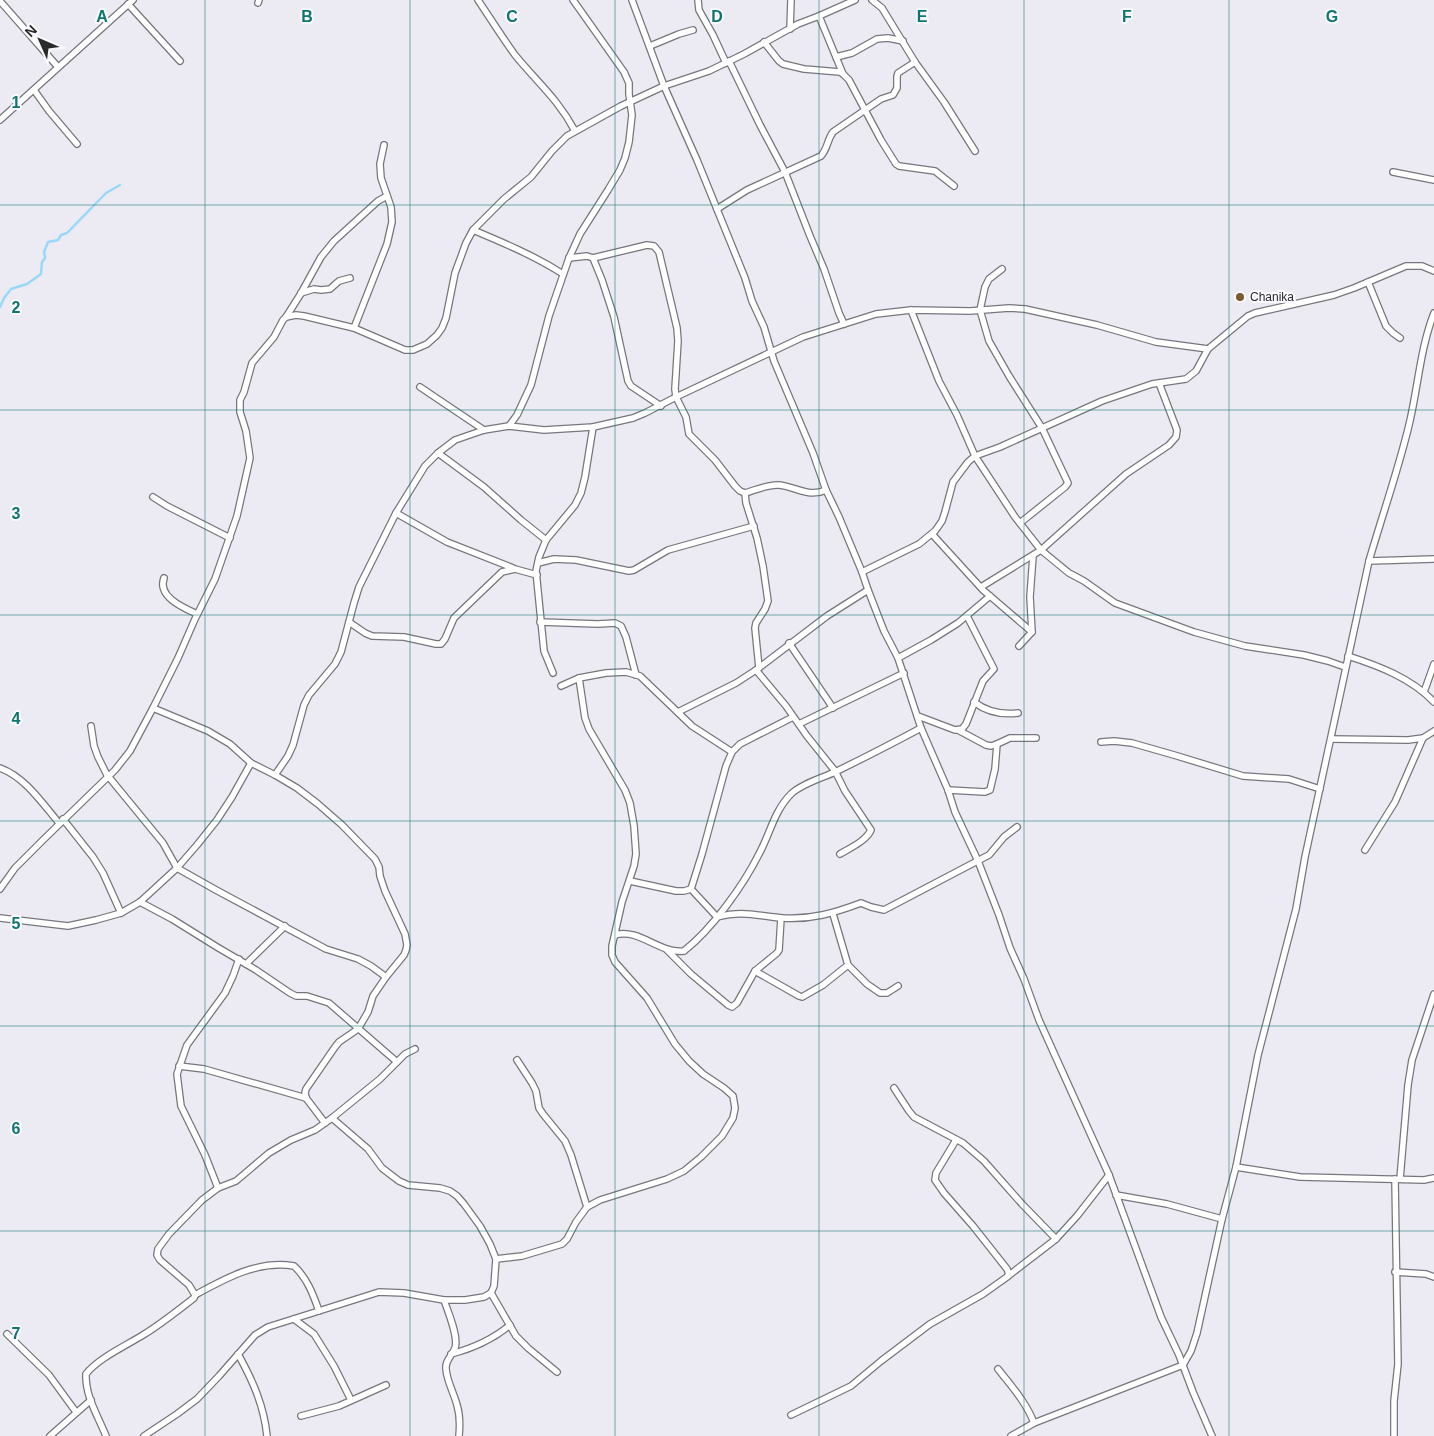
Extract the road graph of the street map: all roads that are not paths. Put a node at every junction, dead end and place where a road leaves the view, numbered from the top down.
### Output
1 (478, 0) edge
2 (573, 0) edge
3 (632, 0) edge
4 (698, 0) edge
5 (791, 0) edge
6 (855, 0) edge
7 (872, 0) edge
8 (1, 1) edge
9 (131, 2) edge
10 (819, 16) junction
11 (790, 28) junction
12 (693, 30) dead end
13 (903, 41) junction
14 (764, 42) junction
15 (650, 46) junction
16 (836, 57) junction
17 (180, 61) dead end
18 (728, 62) junction
19 (915, 62) junction
20 (58, 67) junction
21 (843, 74) junction
22 (664, 86) junction
23 (34, 90) junction
24 (631, 101) junction
25 (865, 110) junction
26 (0, 120) edge
27 (575, 131) junction
28 (78, 144) dead end
29 (384, 145) dead end
30 (976, 152) dead end
31 (785, 172) junction
32 (1393, 172) dead end
33 (1434, 180) edge
34 (954, 186) dead end
35 (387, 196) junction
36 (717, 209) junction
37 (473, 230) junction
38 (568, 258) junction
39 (593, 258) junction
40 (1002, 269) dead end
41 (1434, 271) edge
42 (563, 274) junction
43 (350, 278) dead end
44 (1368, 282) junction
45 (301, 293) junction
46 (911, 310) junction
47 (980, 310) junction
48 (1434, 313) edge
49 (286, 317) junction
50 (844, 324) junction
51 (354, 328) junction
52 (1400, 338) dead end
53 (1208, 349) junction
54 (772, 352) junction
55 (1159, 383) junction
56 (420, 387) dead end
57 (676, 398) junction
58 (661, 406) junction
59 (509, 426) junction
60 (593, 427) junction
61 (1042, 428) junction
62 (484, 430) junction
63 (438, 452) junction
64 (975, 456) junction
65 (826, 490) junction
66 (745, 493) junction
67 (153, 497) dead end
68 (396, 513) junction
69 (1020, 522) junction
70 (754, 526) junction
71 (932, 534) junction
72 (230, 538) junction
73 (546, 540) junction
74 (1041, 550) junction
75 (1033, 556) junction
76 (1434, 559) edge
77 (1369, 561) junction
78 (538, 563) junction
79 (515, 569) junction
80 (862, 572) junction
81 (537, 575) junction
82 (164, 578) dead end
83 (981, 587) junction
84 (868, 590) junction
85 (990, 596) junction
86 (197, 614) junction
87 (967, 616) junction
88 (349, 622) junction
89 (540, 622) junction
90 (1032, 632) junction
91 (789, 643) junction
92 (1019, 646) dead end
93 (1348, 656) junction
94 (898, 658) junction
95 (1434, 664) edge
96 (1345, 667) junction
97 (757, 669) junction
98 (552, 673) dead end
99 (904, 673) junction
100 (636, 675) junction
101 (579, 678) junction
102 (561, 686) dead end
103 (1424, 692) junction
104 (974, 702) junction
105 (1434, 702) edge
106 (153, 708) junction
107 (833, 708) junction
108 (678, 712) junction
109 (1018, 713) dead end
110 (918, 716) junction
111 (793, 717) junction
112 (800, 724) junction
113 (91, 726) dead end
114 (921, 728) junction
115 (958, 730) junction
116 (1434, 731) edge
117 (1036, 738) dead end
118 (1423, 738) junction
119 (1331, 739) junction
120 (1101, 742) dead end
121 (997, 744) junction
122 (732, 752) junction
123 (251, 763) junction
124 (0, 768) edge
125 (836, 772) junction
126 (275, 775) junction
127 (108, 777) junction
128 (1320, 789) junction
129 (948, 790) junction
130 (61, 821) junction
131 (1017, 827) dead end
132 (1365, 850) dead end
133 (840, 854) dead end
134 (978, 861) junction
135 (177, 868) junction
136 (630, 881) junction
137 (0, 889) edge
138 (691, 889) junction
139 (140, 902) junction
140 (121, 913) junction
141 (833, 914) junction
142 (717, 917) junction
143 (0, 918) edge
144 (781, 918) junction
145 (286, 926) junction
146 (615, 935) junction
147 (668, 950) junction
148 (239, 959) junction
149 (246, 964) junction
150 (848, 965) junction
151 (755, 972) junction
152 (386, 977) junction
153 (898, 986) dead end
154 (1434, 994) edge
155 (358, 1029) junction
156 (415, 1049) dead end
157 (517, 1060) dead end
158 (397, 1062) junction
159 (180, 1066) junction
160 (894, 1088) dead end
161 (306, 1098) junction
162 (332, 1118) junction
163 (325, 1123) junction
164 (956, 1140) junction
165 (1236, 1167) junction
166 (1109, 1175) junction
167 (1434, 1178) edge
168 (1397, 1179) junction
169 (218, 1188) junction
170 (1116, 1195) junction
171 (587, 1207) junction
172 (1222, 1219) junction
173 (1056, 1240) junction
174 (496, 1259) junction
175 (1396, 1272) junction
176 (1006, 1277) junction
177 (1434, 1277) edge
178 (491, 1292) junction
179 (195, 1295) junction
180 (444, 1300) junction
181 (319, 1311) junction
182 (294, 1319) junction
183 (510, 1325) junction
184 (7, 1334) dead end
185 (238, 1354) junction
186 (451, 1354) junction
187 (1183, 1365) junction
188 (998, 1369) dead end
189 (557, 1372) dead end
190 (386, 1385) dead end
191 (91, 1400) junction
192 (351, 1400) junction
193 (76, 1412) junction
194 (791, 1415) dead end
195 (301, 1416) dead end
196 (1034, 1423) junction
197 (50, 1436) edge
198 (106, 1436) edge
199 (144, 1436) edge
200 (267, 1436) edge
201 (459, 1436) edge
202 (1011, 1436) edge
203 (1212, 1436) edge
204 (1394, 1436) edge

1 - 27 street
2 - 24 street
3 - 15 street
4 - 18 street
5 - 11 street
6 - 10 street
7 - 13 street
8 - 20 street
9 - 17 street
9 - 20 street
10 - 11 street
10 - 16 street
11 - 14 street
12 - 15 street
13 - 16 street
13 - 19 street
14 - 18 street
14 - 21 street
15 - 22 street
16 - 21 street
18 - 22 street
18 - 31 street
19 - 25 street
19 - 30 street
20 - 23 street
21 - 25 street
22 - 24 street
22 - 36 street
23 - 26 street
23 - 28 street
24 - 27 street
24 - 38 street
25 - 31 street
25 - 34 street
27 - 37 street
29 - 35 street
31 - 36 street
31 - 50 street
32 - 33 street
35 - 45 street
35 - 51 street
36 - 54 street
37 - 42 street
37 - 51 street
38 - 39 street
38 - 42 street
39 - 57 street
39 - 58 street
40 - 47 street
41 - 44 street
42 - 59 street
43 - 45 street
44 - 52 street
44 - 53 street
45 - 49 street
46 - 47 street
46 - 50 street
46 - 64 street
47 - 53 street
47 - 61 street
48 - 77 street
49 - 51 street
49 - 72 street
50 - 54 street
53 - 55 street
54 - 57 street
54 - 65 street
55 - 61 street
55 - 74 street
56 - 62 street
57 - 58 street
57 - 66 street
58 - 60 street
59 - 60 street
59 - 62 street
60 - 73 street
61 - 64 street
61 - 69 street
62 - 63 street
63 - 68 street
63 - 73 street
64 - 69 street
64 - 71 street
65 - 66 street
65 - 80 street
66 - 70 street
67 - 72 street
68 - 79 street
68 - 88 street
69 - 74 street
70 - 78 street
70 - 97 street
71 - 80 street
71 - 83 street
72 - 86 street
73 - 78 street
74 - 75 street
74 - 96 street
75 - 83 street
75 - 90 street
76 - 77 street
77 - 93 street
78 - 81 street
79 - 81 street
79 - 88 street
80 - 84 street
81 - 89 street
82 - 86 street
83 - 85 street
84 - 91 street
84 - 94 street
85 - 87 street
85 - 90 street
86 - 106 street
87 - 94 street
87 - 104 street
88 - 126 street
89 - 98 street
89 - 100 street
90 - 92 street
91 - 97 street
91 - 107 street
93 - 96 street
93 - 103 street
94 - 99 street
95 - 103 street
96 - 119 street
97 - 108 street
97 - 111 street
99 - 107 street
99 - 110 street
100 - 101 street
100 - 108 street
101 - 102 street
101 - 136 street
103 - 105 street
104 - 109 street
104 - 115 street
106 - 123 street
106 - 127 street
107 - 112 street
108 - 122 street
110 - 114 street
110 - 115 street
111 - 112 street
111 - 122 street
112 - 125 street
113 - 127 street
114 - 125 street
114 - 129 street
115 - 121 street
116 - 118 street
117 - 121 street
118 - 119 street
118 - 132 street
119 - 128 street
120 - 128 street
121 - 129 street
122 - 138 street
123 - 126 street
123 - 135 street
124 - 130 street
125 - 133 street
125 - 142 street
126 - 152 street
127 - 130 street
127 - 135 street
128 - 165 street
129 - 134 street
130 - 137 street
130 - 140 street
131 - 134 street
134 - 141 street
134 - 166 street
135 - 139 street
135 - 145 street
136 - 138 street
136 - 146 street
138 - 142 street
139 - 140 street
139 - 148 street
140 - 143 street
141 - 144 street
141 - 150 street
142 - 144 street
142 - 147 street
144 - 151 street
145 - 149 street
145 - 152 street
146 - 147 street
146 - 171 street
147 - 151 street
148 - 149 street
148 - 159 street
149 - 155 street
150 - 151 street
150 - 153 street
152 - 155 street
154 - 168 street
155 - 158 street
155 - 161 street
156 - 158 street
157 - 171 street
158 - 162 street
159 - 161 street
159 - 169 street
160 - 164 street
161 - 163 street
162 - 163 street
162 - 174 street
163 - 169 street
164 - 173 street
164 - 176 street
165 - 168 street
165 - 172 street
166 - 170 street
166 - 173 street
167 - 168 street
168 - 175 street
169 - 179 street
170 - 172 street
170 - 187 street
171 - 174 street
172 - 187 street
173 - 176 street
174 - 178 street
175 - 177 street
175 - 204 street
176 - 194 street
178 - 180 street
178 - 183 street
179 - 181 street
179 - 191 street
180 - 181 street
180 - 186 street
181 - 182 street
182 - 185 street
182 - 192 street
183 - 186 street
183 - 189 street
184 - 193 street
185 - 199 street
185 - 200 street
186 - 201 street
187 - 196 street
187 - 203 street
188 - 196 street
190 - 192 street
191 - 193 street
191 - 198 street
192 - 195 street
193 - 197 street
196 - 202 street

